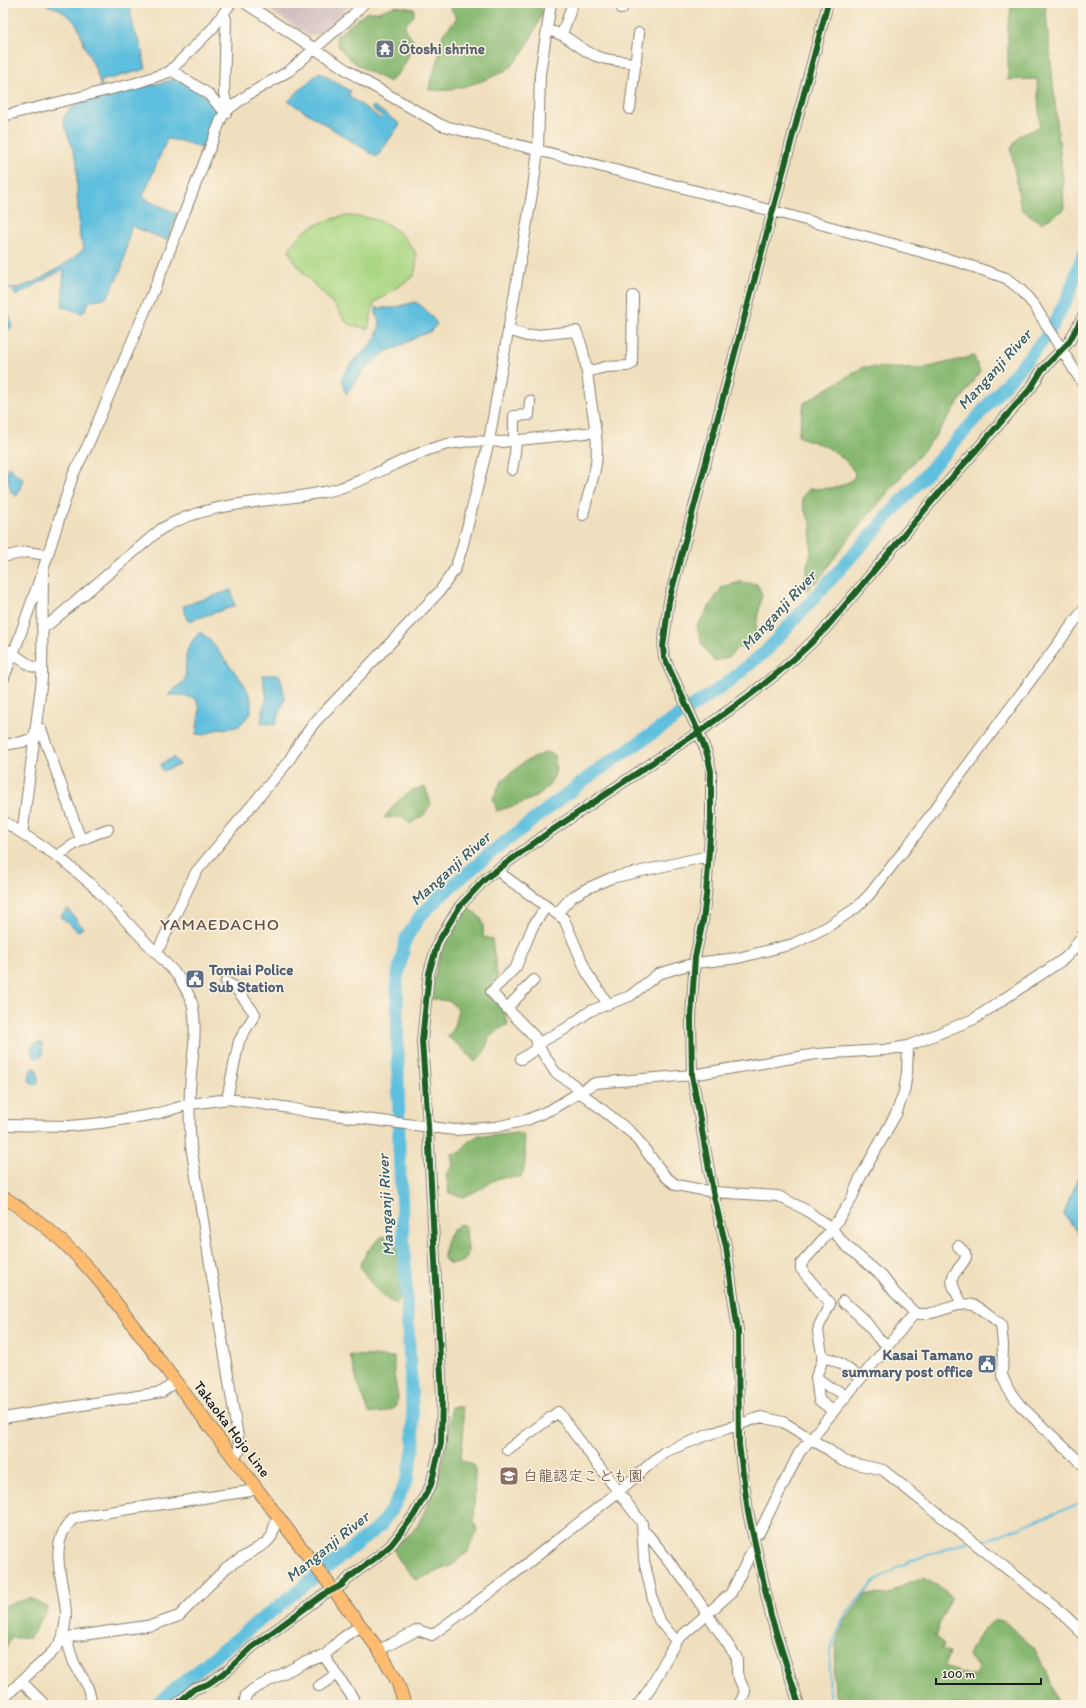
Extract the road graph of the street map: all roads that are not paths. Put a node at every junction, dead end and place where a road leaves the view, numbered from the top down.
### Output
1 (231, 3) edge
2 (245, 3) edge
3 (364, 3) edge
4 (551, 3) edge
5 (573, 3) edge
6 (828, 3) edge
7 (223, 15) junction
8 (547, 30) junction
9 (639, 33) dead end
10 (562, 34) junction
11 (314, 49) junction
12 (636, 63) junction
13 (171, 70) junction
14 (630, 109) dead end
15 (224, 110) junction
16 (3, 116) edge
17 (538, 150) junction
18 (773, 210) junction
19 (633, 296) dead end
20 (1083, 316) edge
21 (509, 330) junction
22 (1061, 347) junction
23 (587, 372) junction
24 (1083, 384) edge
25 (530, 401) dead end
26 (595, 432) junction
27 (515, 441) junction
28 (489, 442) junction
29 (512, 470) dead end
30 (583, 515) dead end
31 (48, 555) junction
32 (3, 557) edge
33 (43, 577) junction
34 (1083, 610) edge
35 (42, 628) junction
36 (3, 647) edge
37 (13, 654) junction
38 (42, 669) junction
39 (3, 680) edge
40 (698, 732) junction
41 (36, 733) junction
42 (3, 745) edge
43 (3, 821) edge
44 (108, 829) dead end
45 (21, 831) junction
46 (81, 840) junction
47 (58, 856) junction
48 (708, 856) junction
49 (498, 869) junction
50 (546, 907) junction
51 (557, 913) junction
52 (1083, 934) edge
53 (155, 952) junction
54 (695, 963) junction
55 (534, 980) dead end
56 (226, 982) dead end
57 (608, 1004) junction
58 (507, 1008) junction
59 (538, 1046) junction
60 (908, 1046) junction
61 (521, 1059) dead end
62 (692, 1075) junction
63 (580, 1092) junction
64 (227, 1099) junction
65 (190, 1104) junction
66 (3, 1125) edge
67 (427, 1126) junction
68 (713, 1192) junction
69 (3, 1197) edge
70 (832, 1229) junction
71 (958, 1246) dead end
72 (843, 1301) dead end
73 (962, 1305) junction
74 (915, 1313) junction
75 (888, 1345) junction
76 (822, 1358) junction
77 (816, 1377) junction
78 (860, 1378) junction
79 (176, 1382) junction
80 (845, 1396) junction
81 (833, 1411) junction
82 (3, 1418) edge
83 (739, 1425) junction
84 (811, 1439) junction
85 (507, 1450) dead end
86 (233, 1457) junction
87 (1083, 1465) edge
88 (257, 1488) junction
89 (618, 1492) junction
90 (280, 1518) junction
91 (643, 1532) junction
92 (753, 1534) junction
93 (755, 1549) junction
94 (333, 1588) junction
95 (708, 1615) junction
96 (361, 1625) junction
97 (1083, 1636) edge
98 (64, 1638) junction
99 (676, 1641) junction
100 (379, 1650) junction
101 (324, 1656) junction
102 (337, 1674) junction
103 (21, 1681) junction
104 (319, 1686) dead end
105 (91, 1699) dead end
106 (3, 1700) edge
107 (404, 1704) edge
108 (45, 1705) edge
109 (176, 1705) edge
110 (244, 1705) edge
111 (353, 1705) edge
112 (638, 1705) edge
113 (739, 1705) edge
114 (799, 1705) edge

1 - 7 street
2 - 11 street
3 - 11 street
4 - 8 street
5 - 10 street
6 - 18 street
7 - 13 street
7 - 15 street
8 - 10 street
8 - 17 street
9 - 12 street
10 - 12 street
11 - 15 street
11 - 17 street
12 - 14 street
13 - 15 street
13 - 16 street
15 - 31 street
17 - 18 street
17 - 21 street
18 - 22 street
18 - 40 street
19 - 23 street
20 - 22 street
21 - 23 street
21 - 28 street
22 - 24 street
22 - 40 street
23 - 26 street
25 - 27 street
26 - 27 street
26 - 30 street
27 - 28 street
27 - 29 street
28 - 35 street
28 - 53 street
31 - 32 street
31 - 33 street
33 - 35 street
33 - 37 street
34 - 54 street
35 - 38 street
36 - 37 street
37 - 38 street
37 - 39 street
38 - 41 street
40 - 48 street
40 - 49 street
41 - 42 street
41 - 45 street
41 - 46 street
43 - 45 street
44 - 46 street
45 - 47 street
46 - 47 street
47 - 53 street
48 - 51 street
48 - 54 street
49 - 50 street
49 - 67 street
50 - 51 street
50 - 58 street
51 - 57 street
52 - 60 street
53 - 65 street
54 - 57 street
54 - 62 street
55 - 58 street
56 - 64 street
57 - 59 street
58 - 59 street
59 - 61 street
59 - 63 street
60 - 62 street
60 - 70 street
62 - 63 street
62 - 68 street
63 - 67 street
63 - 68 street
64 - 65 street
64 - 67 street
65 - 66 street
65 - 86 street
67 - 94 street
68 - 70 street
68 - 83 street
69 - 79 main road, Takaoka Hojo Line
70 - 74 street
70 - 76 street
71 - 73 street
72 - 75 street
73 - 74 street
73 - 87 street
74 - 75 street
75 - 78 street
76 - 77 street
76 - 78 street
77 - 80 street
77 - 81 street
78 - 80 street
79 - 82 street
79 - 86 main road, Takaoka Hojo Line
80 - 81 street
81 - 84 street
83 - 84 street
83 - 89 street
83 - 92 street
84 - 92 street
84 - 97 street
85 - 89 street
86 - 88 main road, Takaoka Hojo Line
88 - 90 main road, Takaoka Hojo Line
88 - 98 street
89 - 91 street
89 - 100 street
90 - 94 main road, Takaoka Hojo Line
90 - 98 street
91 - 95 street
91 - 99 street
92 - 93 street
93 - 95 street
93 - 114 street
94 - 96 main road, Takaoka Hojo Line
94 - 109 street
95 - 99 street
95 - 113 street
96 - 100 main road, Takaoka Hojo Line
96 - 101 street
98 - 103 street
98 - 105 street
99 - 112 street
100 - 107 main road, Takaoka Hojo Line
101 - 102 street
101 - 110 street
102 - 104 street
102 - 111 street
103 - 106 street
103 - 108 street

